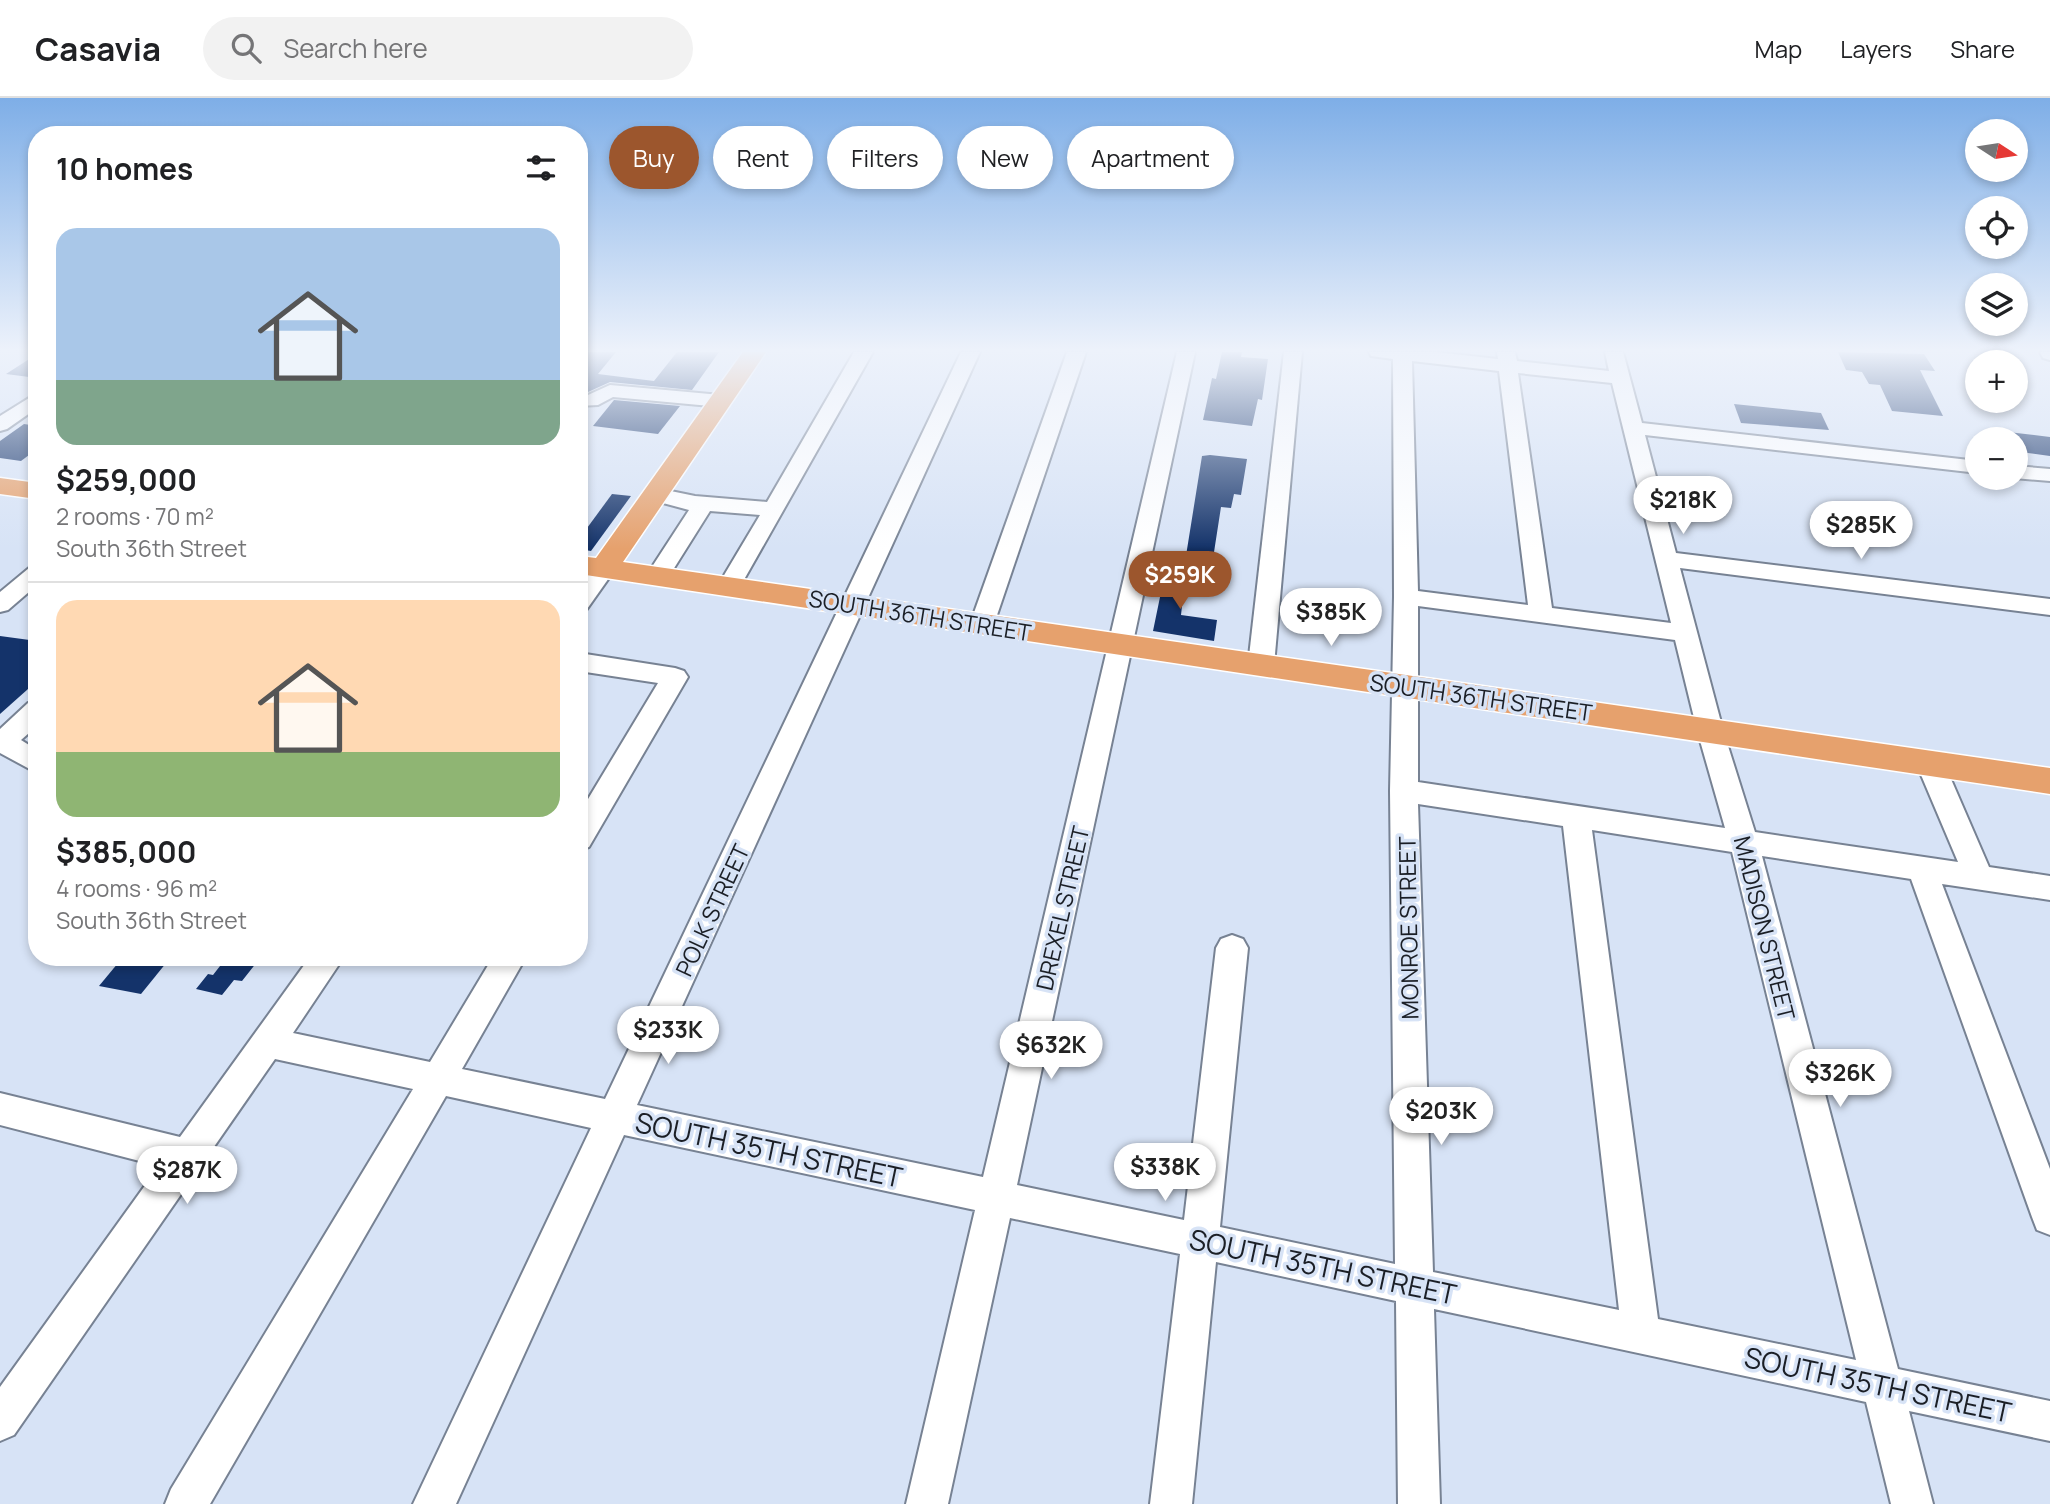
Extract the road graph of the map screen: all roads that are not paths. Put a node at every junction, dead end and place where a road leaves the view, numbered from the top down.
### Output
1 (709, 418) edge
2 (825, 418) edge
3 (941, 418) edge
4 (1054, 418) edge
5 (1171, 418) edge
6 (1286, 418) edge
7 (1403, 418) edge
8 (1514, 418) edge
9 (1631, 418) edge
10 (1633, 428) junction
11 (1965, 466) edge
12 (2028, 473) edge
13 (2050, 475) edge
14 (0, 486) edge
15 (28, 488) edge
16 (656, 494) junction
17 (695, 503) junction
18 (771, 509) junction
19 (1667, 559) junction
20 (591, 567) edge
21 (658, 576) junction
22 (28, 581) edge
23 (729, 587) junction
24 (1406, 597) junction
25 (0, 604) edge
26 (855, 605) junction
27 (2050, 607) edge
28 (1541, 615) junction
29 (982, 624) junction
30 (1685, 633) junction
31 (1121, 645) junction
32 (588, 663) edge
33 (1261, 665) junction
34 (1405, 686) junction
35 (28, 718) edge
36 (1710, 730) junction
37 (28, 757) edge
38 (1930, 763) junction
39 (2049, 782) edge
40 (1404, 791) junction
41 (1576, 818) junction
42 (588, 824) edge
43 (1744, 842) junction
44 (1922, 869) junction
45 (1979, 877) junction
46 (2050, 888) edge
47 (1232, 948) dead end
48 (322, 966) edge
49 (505, 966) edge
50 (268, 1043) junction
51 (438, 1079) junction
52 (0, 1109) edge
53 (615, 1116) junction
54 (187, 1156) junction
55 (996, 1198) junction
56 (2050, 1217) edge
57 (1199, 1240) junction
58 (1416, 1286) junction
59 (1641, 1334) junction
60 (1882, 1385) junction
61 (0, 1421) edge
62 (2050, 1421) edge
63 (186, 1504) edge
64 (434, 1504) edge
65 (927, 1504) edge
66 (1171, 1504) edge
67 (1419, 1504) edge
68 (1912, 1504) edge

1 - 16 main road
2 - 18 street
3 - 26 street, POLK STREET
4 - 29 street
5 - 31 street, DREXEL STREET
6 - 33 street
7 - 24 street, MONROE STREET
8 - 28 street
9 - 10 street, MADISON STREET
10 - 11 street
10 - 19 street, MADISON STREET
12 - 13 street
14 - 15 main road
16 - 17 street
16 - 20 main road
17 - 18 street
17 - 21 street
18 - 23 street
19 - 27 street
19 - 30 street, MADISON STREET
20 - 21 main road, SOUTH 36TH STREET
21 - 23 main road, SOUTH 36TH STREET
22 - 25 street
23 - 26 main road, SOUTH 36TH STREET
24 - 28 street
24 - 34 street, MONROE STREET
26 - 29 main road, SOUTH 36TH STREET
26 - 53 street, POLK STREET
28 - 30 street
29 - 31 main road, SOUTH 36TH STREET
30 - 36 street, MADISON STREET
31 - 33 main road, SOUTH 36TH STREET
31 - 55 street, DREXEL STREET
32 - 42 street
33 - 34 main road, SOUTH 36TH STREET
34 - 36 main road, SOUTH 36TH STREET
34 - 40 street, MONROE STREET
35 - 37 street
36 - 38 main road, SOUTH 36TH STREET
36 - 43 street, MADISON STREET
38 - 39 main road, SOUTH 36TH STREET
38 - 45 street
40 - 41 street
40 - 58 street, MONROE STREET
41 - 43 street
41 - 59 street
43 - 44 street
43 - 60 street, MADISON STREET
44 - 45 street
44 - 56 street
45 - 46 street
47 - 57 street
48 - 50 street
49 - 51 street
50 - 51 street, SOUTH 35TH STREET
50 - 54 street
51 - 53 street, SOUTH 35TH STREET
51 - 63 street
52 - 54 street
53 - 55 street, SOUTH 35TH STREET
53 - 64 street, POLK STREET
54 - 61 street
55 - 57 street, SOUTH 35TH STREET
55 - 65 street, DREXEL STREET
57 - 58 street, SOUTH 35TH STREET
57 - 66 street
58 - 59 street, SOUTH 35TH STREET
58 - 67 street, MONROE STREET
59 - 60 street, SOUTH 35TH STREET
60 - 62 street, SOUTH 35TH STREET
60 - 68 street, MADISON STREET

